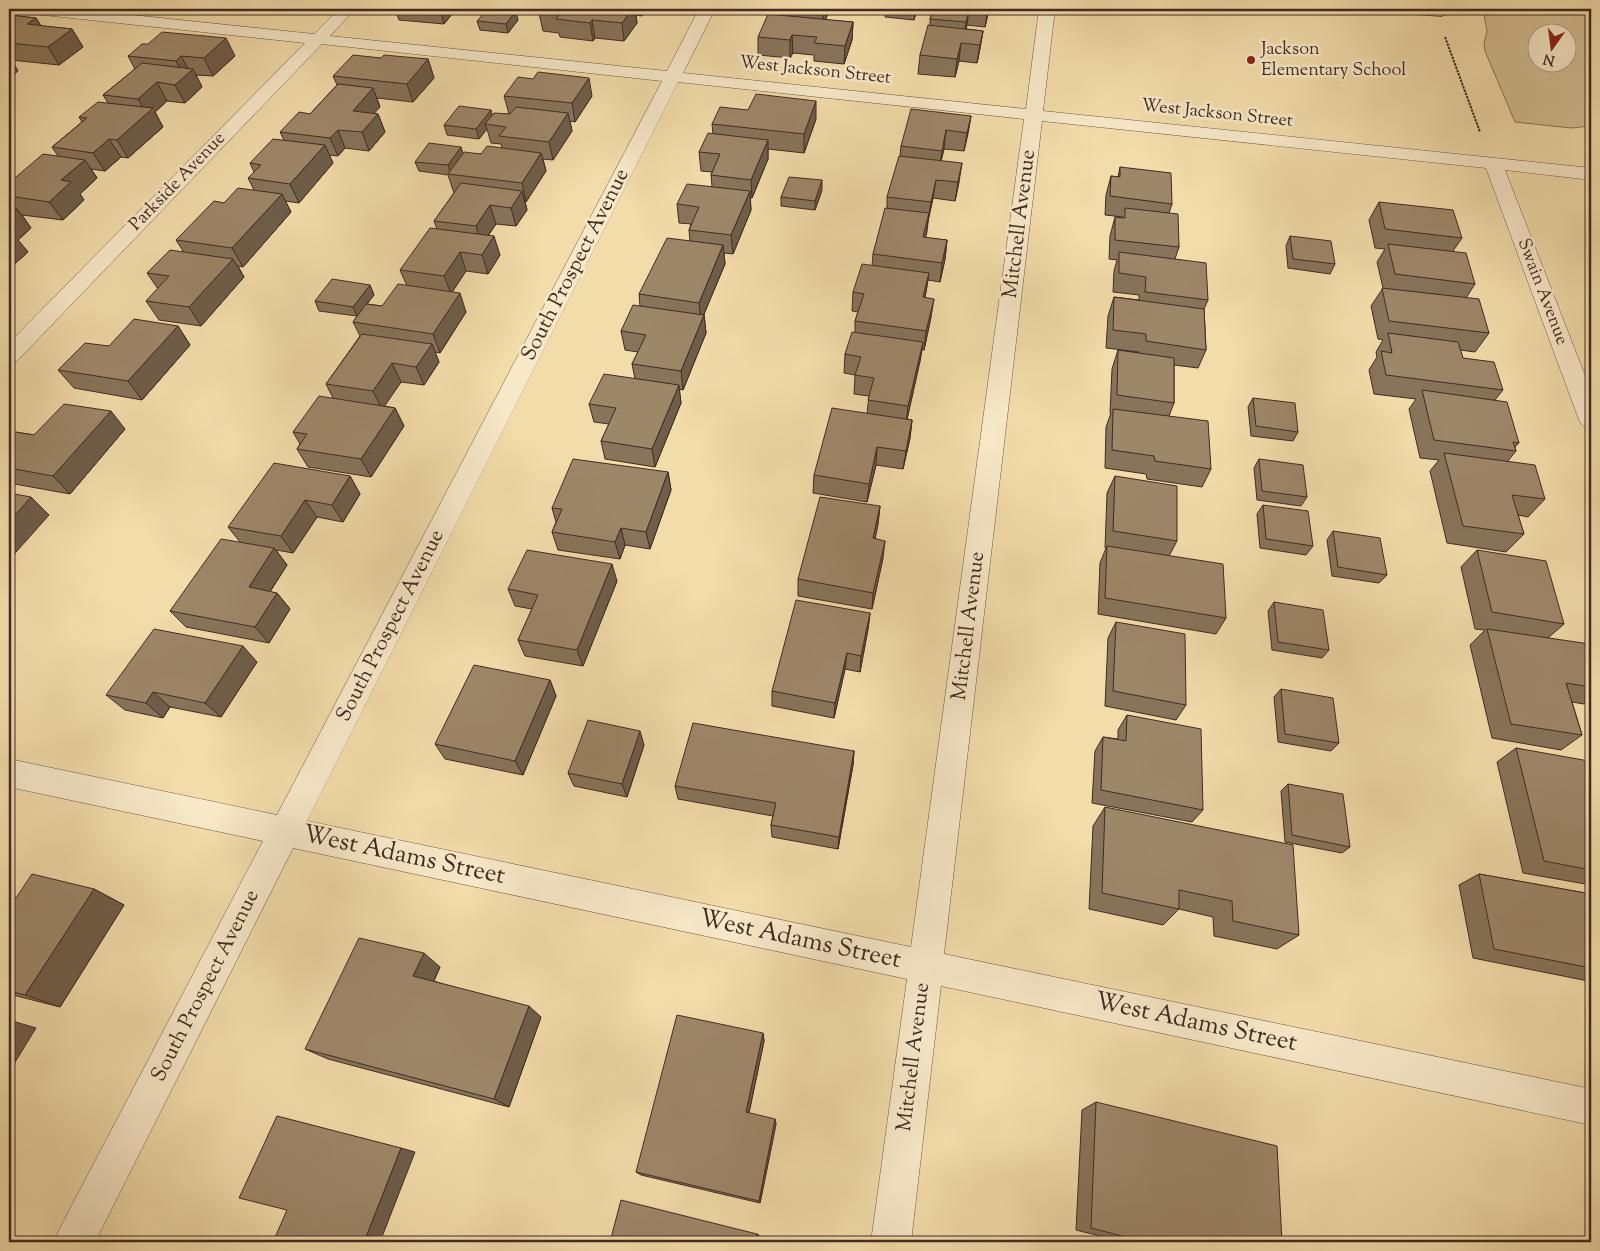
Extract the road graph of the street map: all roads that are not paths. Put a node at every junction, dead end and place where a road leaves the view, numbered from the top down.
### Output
1 (34, 9) edge
2 (347, 9) edge
3 (707, 9) edge
4 (1047, 9) edge
5 (1396, 9) edge
6 (1441, 13) dead end
7 (317, 39) junction
8 (672, 76) junction
9 (1033, 115) junction
10 (1493, 163) junction
11 (1591, 174) edge
12 (9, 356) edge
13 (1591, 420) edge
14 (9, 773) edge
15 (285, 831) junction
16 (926, 966) junction
17 (1591, 1107) edge
18 (74, 1242) edge
19 (891, 1242) edge

1 - 7 street, West Jackson Street
2 - 7 street, Parkside Avenue
3 - 8 street, South Prospect Avenue
4 - 9 street, Mitchell Avenue
5 - 6 lane
7 - 8 street, West Jackson Street
7 - 12 street, Parkside Avenue
8 - 9 street, West Jackson Street
8 - 15 street, South Prospect Avenue
9 - 10 street, West Jackson Street
9 - 16 street, Mitchell Avenue
10 - 11 street, West Jackson Street
10 - 13 street, Swain Avenue
14 - 15 street, West Adams Street
15 - 16 street, West Adams Street
15 - 18 street, South Prospect Avenue
16 - 17 street, West Adams Street
16 - 19 street, Mitchell Avenue

